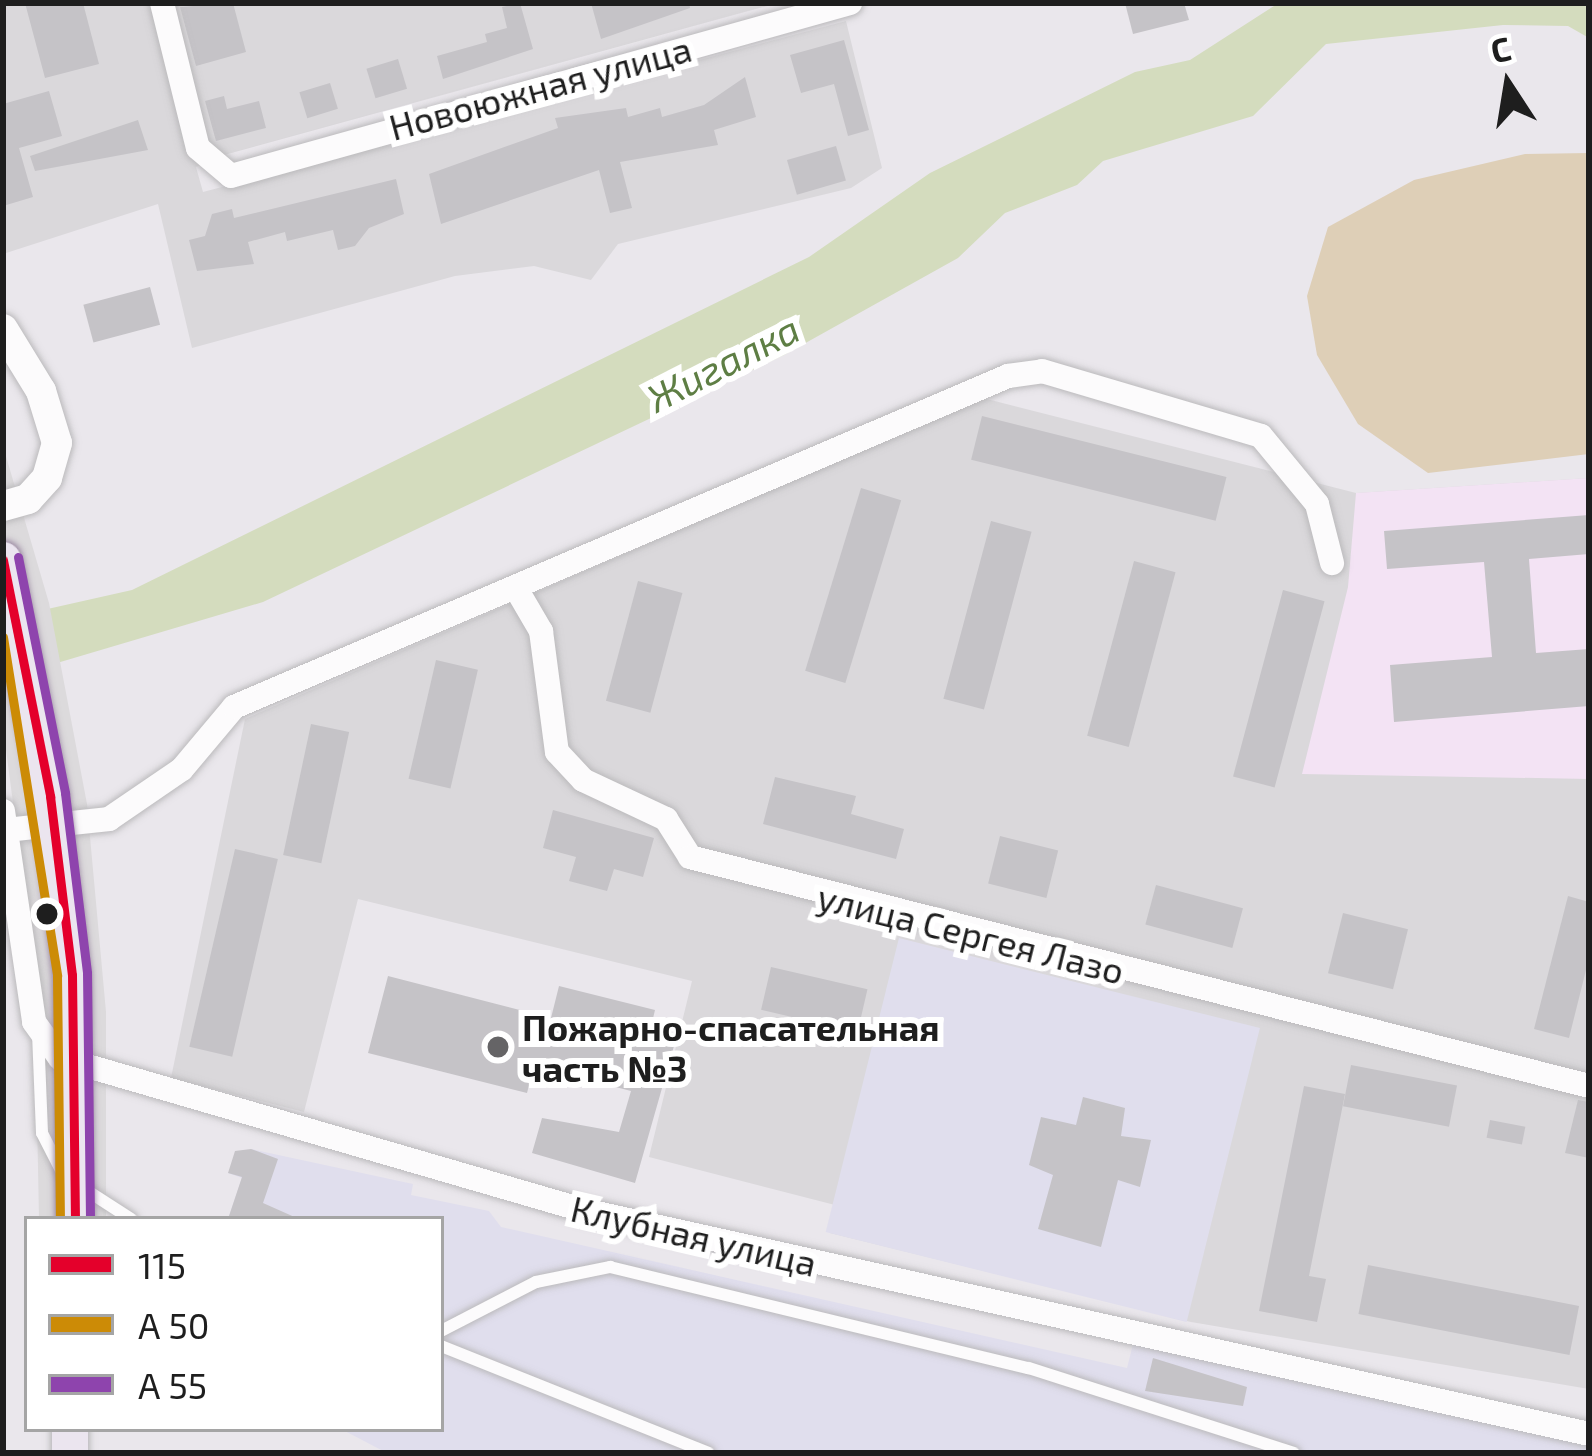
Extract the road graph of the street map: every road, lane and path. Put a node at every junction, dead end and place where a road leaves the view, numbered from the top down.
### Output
1 (162, 3) edge
2 (850, 3) edge
3 (3, 329) edge
4 (3, 506) edge
5 (3, 560) edge
6 (1332, 563) dead end
7 (518, 590) junction
8 (4, 821) edge
9 (38, 1032) junction
10 (1589, 1086) edge
11 (75, 1216) edge
12 (127, 1216) edge
13 (444, 1329) edge
14 (444, 1347) edge
15 (1589, 1434) edge
16 (708, 1453) edge
17 (1294, 1453) edge

1 - 2 street, Новоюжная улица
3 - 4 street
5 - 11 main road, bridge
6 - 7 street
7 - 8 street
7 - 10 street, улица Сергея Лазо
8 - 9 street
9 - 12 lane
9 - 15 street, Клубная улица
13 - 17 lane
14 - 16 lane

